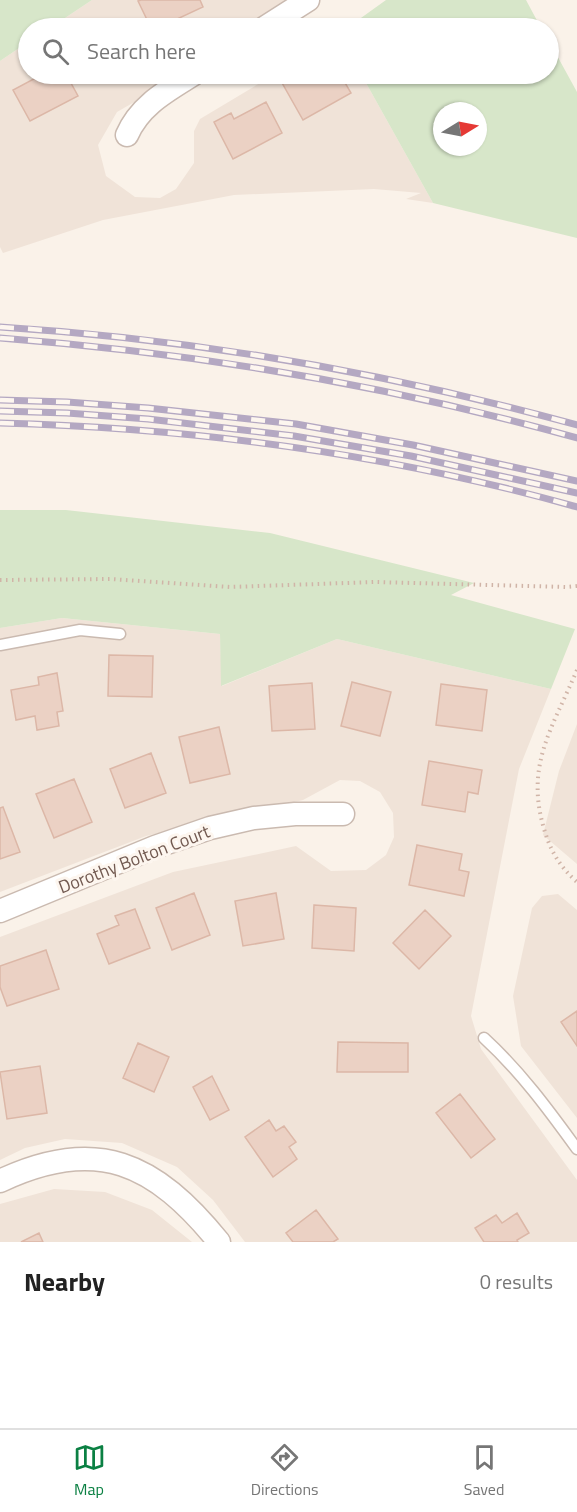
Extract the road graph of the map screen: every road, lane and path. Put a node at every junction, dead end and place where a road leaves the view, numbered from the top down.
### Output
1 (308, 0) edge
2 (280, 18) edge
3 (179, 84) edge
4 (127, 135) dead end
5 (0, 580) edge
6 (577, 586) edge
7 (120, 634) dead end
8 (0, 645) edge
9 (577, 670) edge
10 (343, 814) dead end
11 (577, 882) edge
12 (0, 911) edge
13 (484, 1038) dead end
14 (577, 1149) edge
15 (0, 1181) edge
16 (219, 1242) edge

1 - 2 street
3 - 4 street
5 - 6 path
7 - 8 lane
9 - 11 path
10 - 12 street, Dorothy Bolton Court
13 - 14 lane
15 - 16 street

